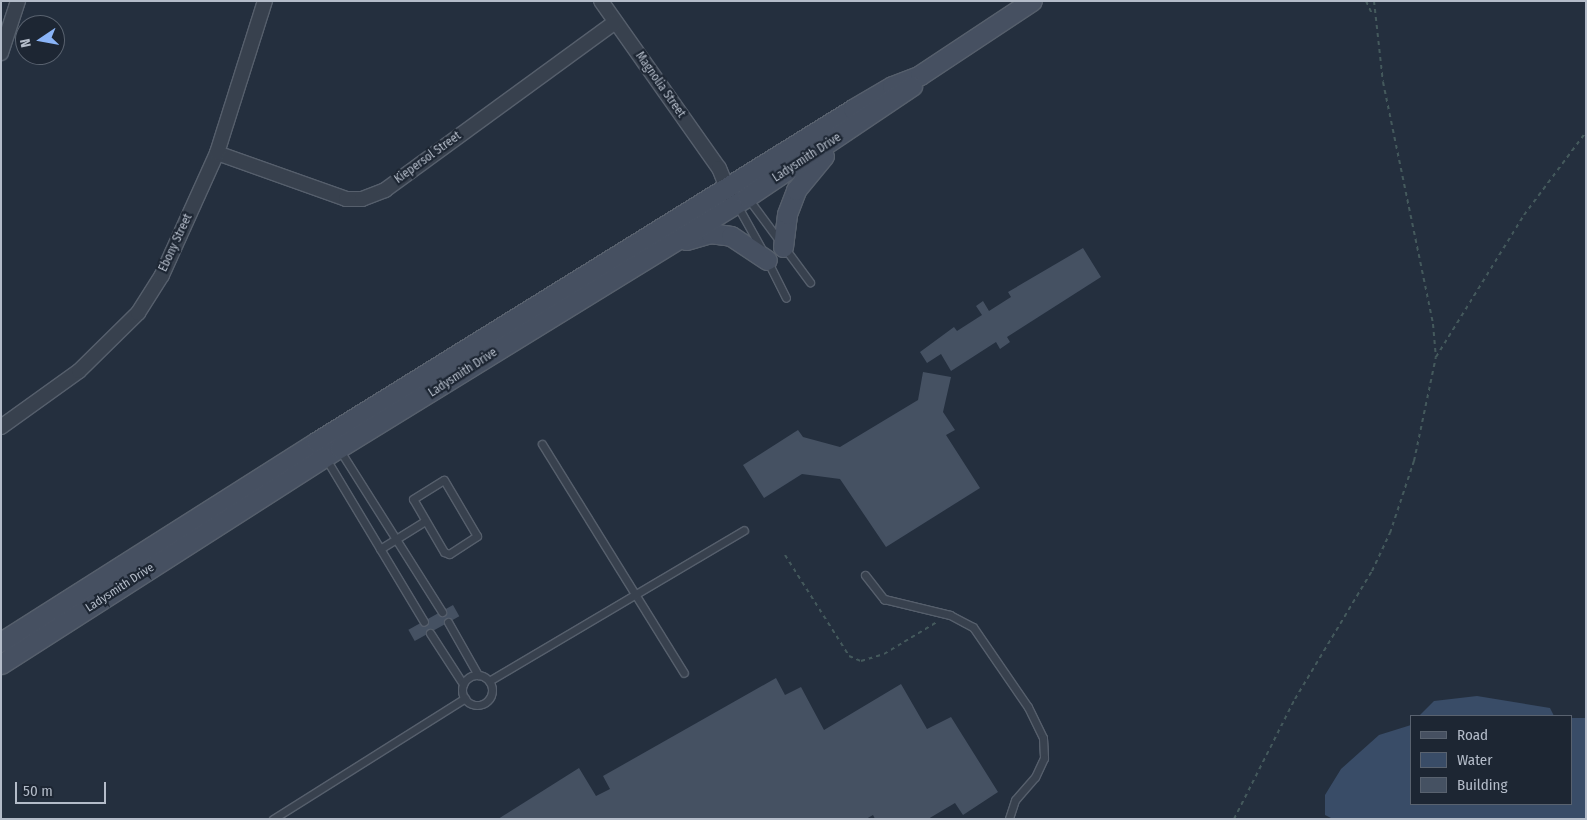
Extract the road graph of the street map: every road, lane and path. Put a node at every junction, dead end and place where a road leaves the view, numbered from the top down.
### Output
1 (18, 1) edge
2 (265, 1) edge
3 (601, 1) edge
4 (1032, 1) edge
5 (1366, 1) edge
6 (1374, 1) edge
7 (1373, 16) junction
8 (615, 22) junction
9 (1, 53) edge
10 (920, 75) junction
11 (858, 124) junction
12 (1586, 132) edge
13 (217, 153) junction
14 (731, 185) junction
15 (742, 200) junction
16 (783, 247) junction
17 (653, 253) junction
18 (767, 260) junction
19 (810, 282) dead end
20 (786, 298) dead end
21 (1436, 357) junction
22 (1, 427) edge
23 (542, 444) dead end
24 (327, 445) junction
25 (424, 521) junction
26 (744, 530) dead end
27 (396, 539) junction
28 (380, 549) junction
29 (785, 555) dead end
30 (865, 574) dead end
31 (634, 594) junction
32 (442, 612) dead end
33 (950, 615) junction
34 (424, 622) dead end
35 (448, 622) dead end
36 (430, 633) dead end
37 (1, 642) edge
38 (1, 664) edge
39 (684, 673) dead end
40 (478, 675) junction
41 (489, 681) junction
42 (463, 684) junction
43 (465, 698) junction
44 (273, 819) edge
45 (1009, 819) edge
46 (1234, 819) edge

1 - 9 street
2 - 13 street, Ebony Street
3 - 8 street, Magnolia Street
4 - 10 street, Ladysmith Drive
5 - 7 path
6 - 7 path
7 - 21 path
8 - 13 street, Kiepersol Street
8 - 14 street, Magnolia Street
10 - 11 street, Ladysmith Drive
10 - 14 street, Ladysmith Drive
11 - 15 street, Ladysmith Drive
11 - 16 street
12 - 21 path
13 - 22 street, Ebony Street
14 - 15 street, Magnolia Street
14 - 24 street, Ladysmith Drive
15 - 16 lane
15 - 17 street, Ladysmith Drive
15 - 18 lane
16 - 19 lane
17 - 18 street
17 - 24 street, Ladysmith Drive
18 - 20 lane
21 - 46 path
23 - 31 lane
24 - 27 lane
24 - 28 lane
24 - 37 street, Ladysmith Drive
24 - 38 street, Ladysmith Drive
25 - 25 lane
25 - 27 lane
26 - 31 lane
27 - 28 lane
27 - 32 lane
28 - 34 lane
29 - 33 path
30 - 33 lane
31 - 39 lane
31 - 41 lane
33 - 45 lane
35 - 40 lane
36 - 42 lane
40 - 41 lane
40 - 42 lane
41 - 43 lane
42 - 43 lane
43 - 44 lane

